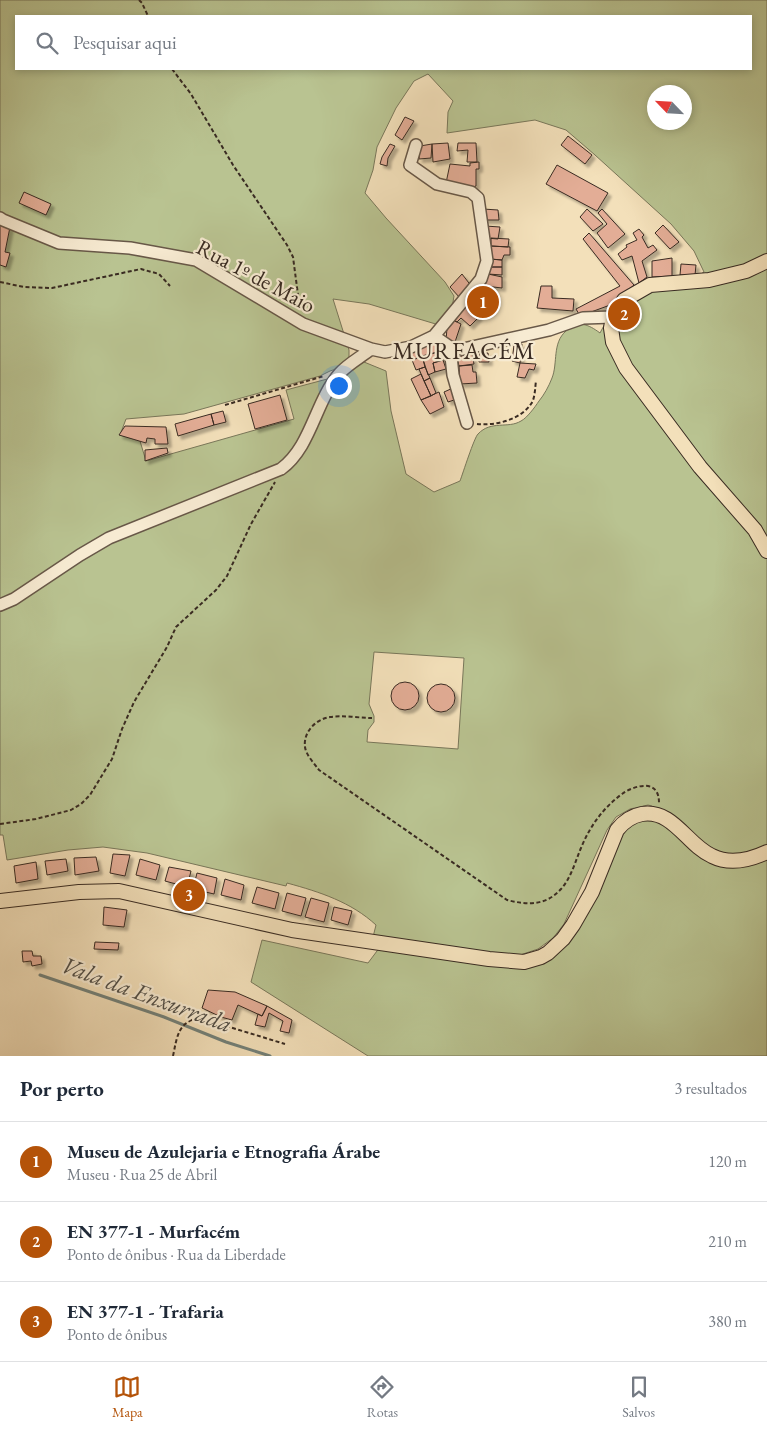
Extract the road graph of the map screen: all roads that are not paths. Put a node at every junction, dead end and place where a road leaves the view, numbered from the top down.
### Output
1 (416, 145) dead end
2 (0, 218) edge
3 (767, 261) edge
4 (612, 317) junction
5 (434, 336) junction
6 (450, 347) junction
7 (370, 349) junction
8 (468, 423) road end
9 (767, 551) edge
10 (0, 605) edge
11 (767, 852) edge
12 (0, 901) edge

1 - 5 street
2 - 7 street, Rua 1º de Maio
3 - 4 main road
4 - 6 street
4 - 9 main road
5 - 6 street
5 - 7 street, Rua 1º de Maio
6 - 8 street
7 - 10 street
11 - 12 main road

